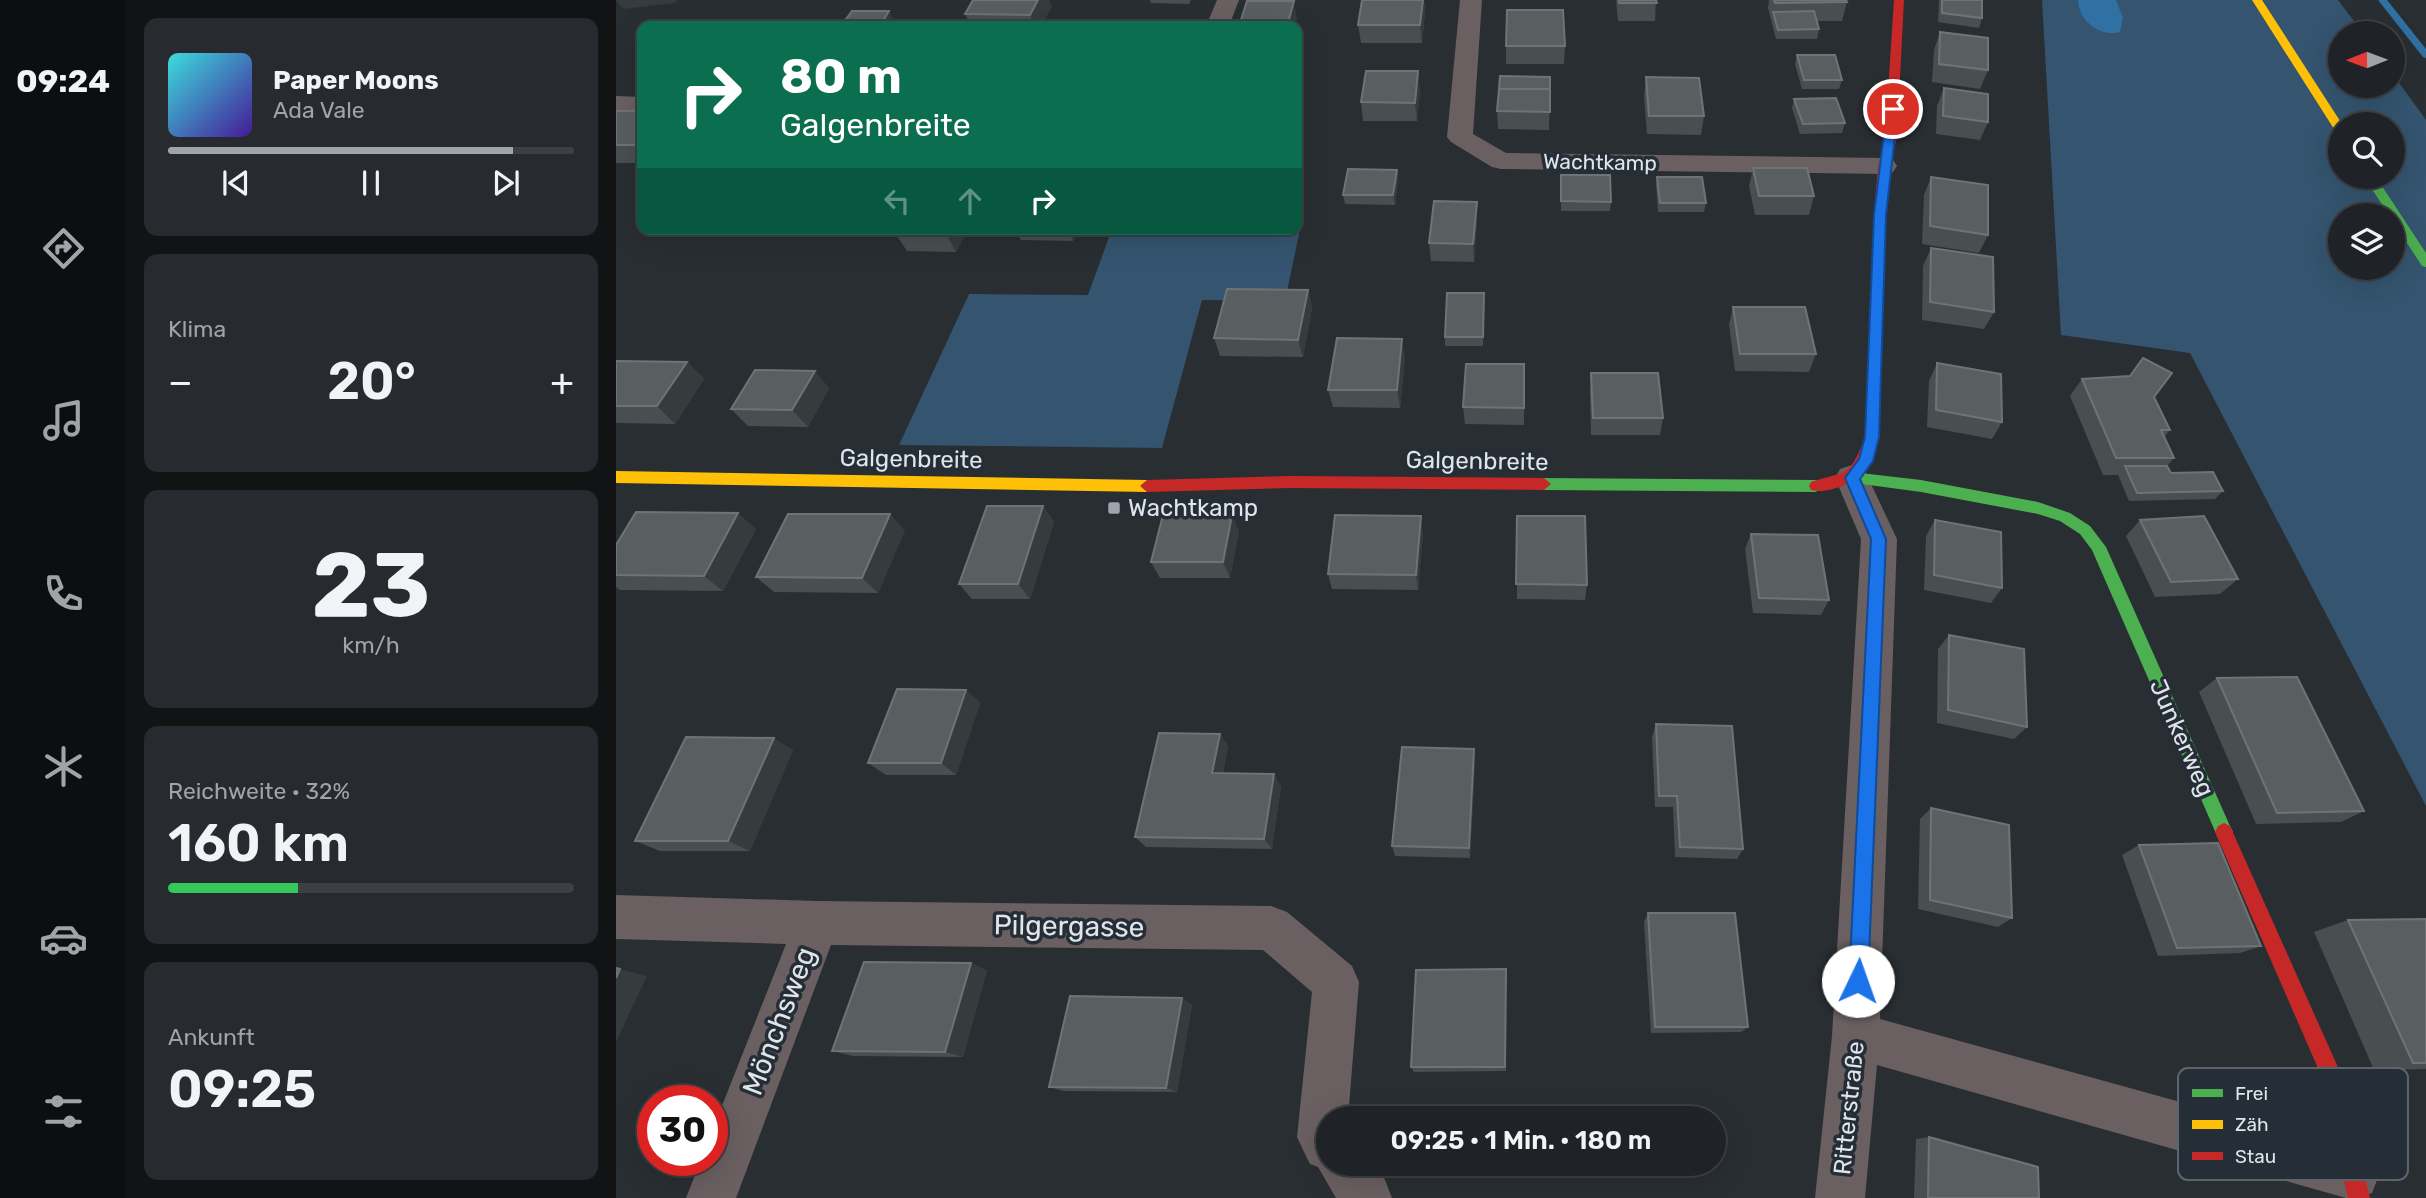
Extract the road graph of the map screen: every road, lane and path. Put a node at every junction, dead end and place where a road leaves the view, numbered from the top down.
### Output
1 (1228, 0) edge
2 (1471, 0) edge
3 (1899, 0) edge
4 (2257, 0) edge
5 (1221, 21) edge
6 (616, 104) edge
7 (637, 104) edge
8 (2329, 112) edge
9 (1884, 166) junction
10 (2379, 189) edge
11 (2426, 263) edge
12 (616, 477) edge
13 (1852, 478) junction
14 (616, 917) edge
15 (817, 923) junction
16 (1856, 1036) junction
17 (2328, 1068) edge
18 (1325, 1106) edge
19 (2178, 1132) edge
20 (1351, 1176) edge
21 (2337, 1180) edge
22 (2357, 1186) edge
23 (711, 1198) edge
24 (1367, 1198) edge
25 (1840, 1198) edge

1 - 5 street
2 - 9 street, Wachtkamp
3 - 9 street
4 - 8 street
6 - 7 street
9 - 13 street
10 - 11 street
12 - 13 street, Galgenbreite
13 - 16 street, Ritterstraße
13 - 17 street, Junkerweg
14 - 15 street, Pilgergasse
15 - 18 street, Pilgergasse
15 - 23 street, Mönchsweg
16 - 19 street, Junkerweg
16 - 25 street, Ritterstraße
20 - 24 street
21 - 22 street, Junkerweg

